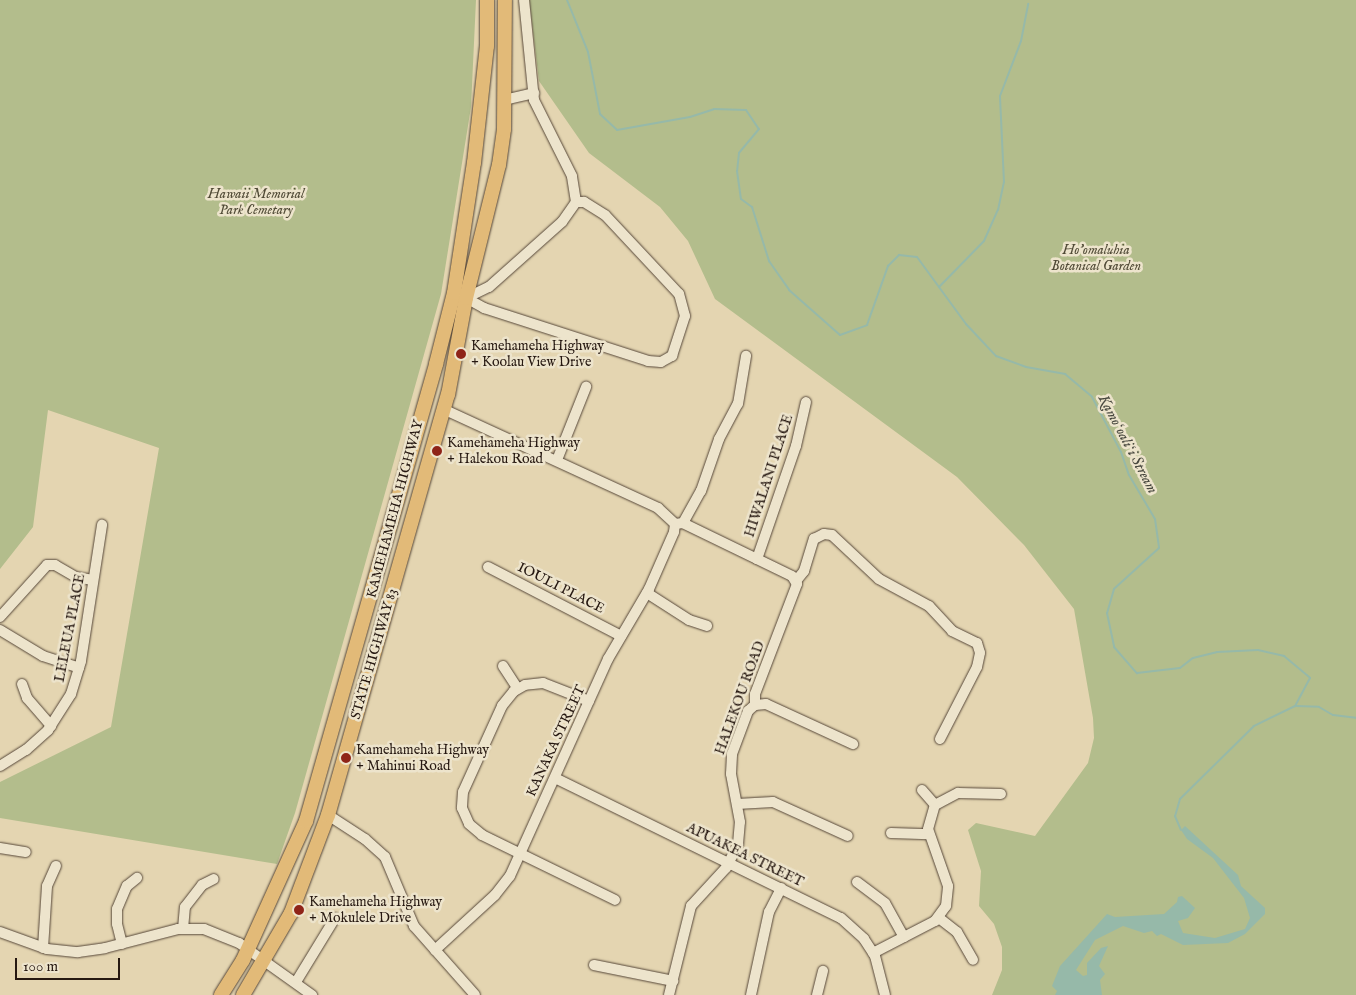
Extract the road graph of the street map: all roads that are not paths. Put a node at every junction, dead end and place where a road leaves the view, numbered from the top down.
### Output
1 (487, 0) edge
2 (505, 0) edge
3 (524, 0) edge
4 (534, 93) junction
5 (483, 97) junction
6 (504, 100) junction
7 (576, 202) junction
8 (460, 296) junction
9 (746, 356) dead end
10 (586, 387) dead end
11 (806, 402) dead end
12 (424, 403) junction
13 (443, 409) junction
14 (557, 460) junction
15 (679, 523) junction
16 (102, 525) dead end
17 (387, 538) junction
18 (405, 543) junction
19 (757, 559) junction
20 (488, 567) dead end
21 (93, 580) junction
22 (796, 581) junction
23 (647, 593) junction
24 (0, 617) edge
25 (708, 626) dead end
26 (0, 630) edge
27 (621, 636) junction
28 (503, 666) dead end
29 (79, 668) junction
30 (22, 684) dead end
31 (518, 689) junction
32 (589, 701) junction
33 (755, 705) junction
34 (51, 726) junction
35 (940, 739) dead end
36 (853, 744) dead end
37 (0, 766) edge
38 (555, 778) junction
39 (922, 790) dead end
40 (1001, 794) dead end
41 (311, 803) junction
42 (737, 804) junction
43 (935, 804) junction
44 (328, 815) junction
45 (891, 833) dead end
46 (929, 834) junction
47 (848, 836) dead end
48 (0, 848) edge
49 (26, 852) dead end
50 (521, 854) junction
51 (730, 863) junction
52 (56, 866) dead end
53 (137, 878) dead end
54 (214, 879) dead end
55 (857, 882) dead end
56 (781, 888) junction
57 (615, 900) dead end
58 (335, 918) dead end
59 (938, 918) junction
60 (183, 929) junction
61 (0, 932) edge
62 (904, 937) junction
63 (122, 944) junction
64 (43, 948) junction
65 (248, 949) junction
66 (435, 950) junction
67 (873, 953) junction
68 (263, 960) junction
69 (973, 960) dead end
70 (594, 964) dead end
71 (823, 971) dead end
72 (673, 981) junction
73 (296, 982) junction
74 (221, 995) edge
75 (243, 995) edge
76 (312, 995) edge
77 (475, 995) edge
78 (669, 995) edge
79 (751, 995) edge
80 (817, 995) edge
81 (886, 995) edge

1 - 5 main road, KAMEHAMEHA HIGHWAY
2 - 6 main road, KAMEHAMEHA HIGHWAY
3 - 4 street
4 - 6 street
4 - 7 street
5 - 6 main road
5 - 8 main road, KAMEHAMEHA HIGHWAY
6 - 8 main road, KAMEHAMEHA HIGHWAY
7 - 8 street
7 - 8 street
8 - 12 main road, KAMEHAMEHA HIGHWAY
8 - 13 main road, STATE HIGHWAY 83
9 - 15 street, KANAKA STREET
10 - 14 street
11 - 19 street, HIWALANI PLACE
12 - 13 main road
12 - 17 main road, KAMEHAMEHA HIGHWAY
13 - 14 street
13 - 18 main road, STATE HIGHWAY 83
14 - 15 street
15 - 19 street
15 - 23 street, KANAKA STREET
16 - 21 street, LELEUA PLACE
17 - 18 main road
17 - 41 main road, KAMEHAMEHA HIGHWAY
18 - 44 main road, STATE HIGHWAY 83
19 - 22 street
20 - 27 street, IOULI PLACE
21 - 24 street
21 - 29 street, LELEUA PLACE
22 - 33 street, HALEKOU ROAD
22 - 35 street, HALEKOU ROAD
23 - 25 street
23 - 27 street, KANAKA STREET
26 - 29 street
27 - 32 street, KANAKA STREET
28 - 31 street
29 - 34 street, LELEUA PLACE
30 - 34 street
31 - 32 street
31 - 50 street
32 - 38 street, KANAKA STREET
33 - 36 street
33 - 42 street, HALEKOU ROAD
34 - 37 street, LELEUA PLACE
38 - 50 street, KANAKA STREET
38 - 51 street, APUAKEA STREET
39 - 43 street
40 - 43 street
41 - 44 main road
41 - 65 main road, KAMEHAMEHA HIGHWAY
42 - 47 street
42 - 51 street, HALEKOU ROAD
43 - 46 street
44 - 66 street
44 - 68 main road, STATE HIGHWAY 83
45 - 46 street
46 - 59 street
48 - 49 street
50 - 57 street
50 - 66 street, KANAKA STREET
51 - 56 street, APUAKEA STREET
51 - 72 street, HALEKOU ROAD
52 - 64 street
53 - 63 street
54 - 60 street
55 - 62 street
56 - 67 street, APUAKEA STREET
56 - 79 street
58 - 73 street
59 - 62 street
59 - 69 street
60 - 63 street
60 - 65 street
61 - 64 street
62 - 67 street
63 - 64 street
65 - 68 street
65 - 74 main road, KAMEHAMEHA HIGHWAY
66 - 77 street
67 - 81 street, APUAKEA STREET
68 - 73 street
68 - 75 main road, STATE HIGHWAY 83
70 - 72 street
71 - 80 street
72 - 78 street, HALEKOU ROAD
73 - 76 street

